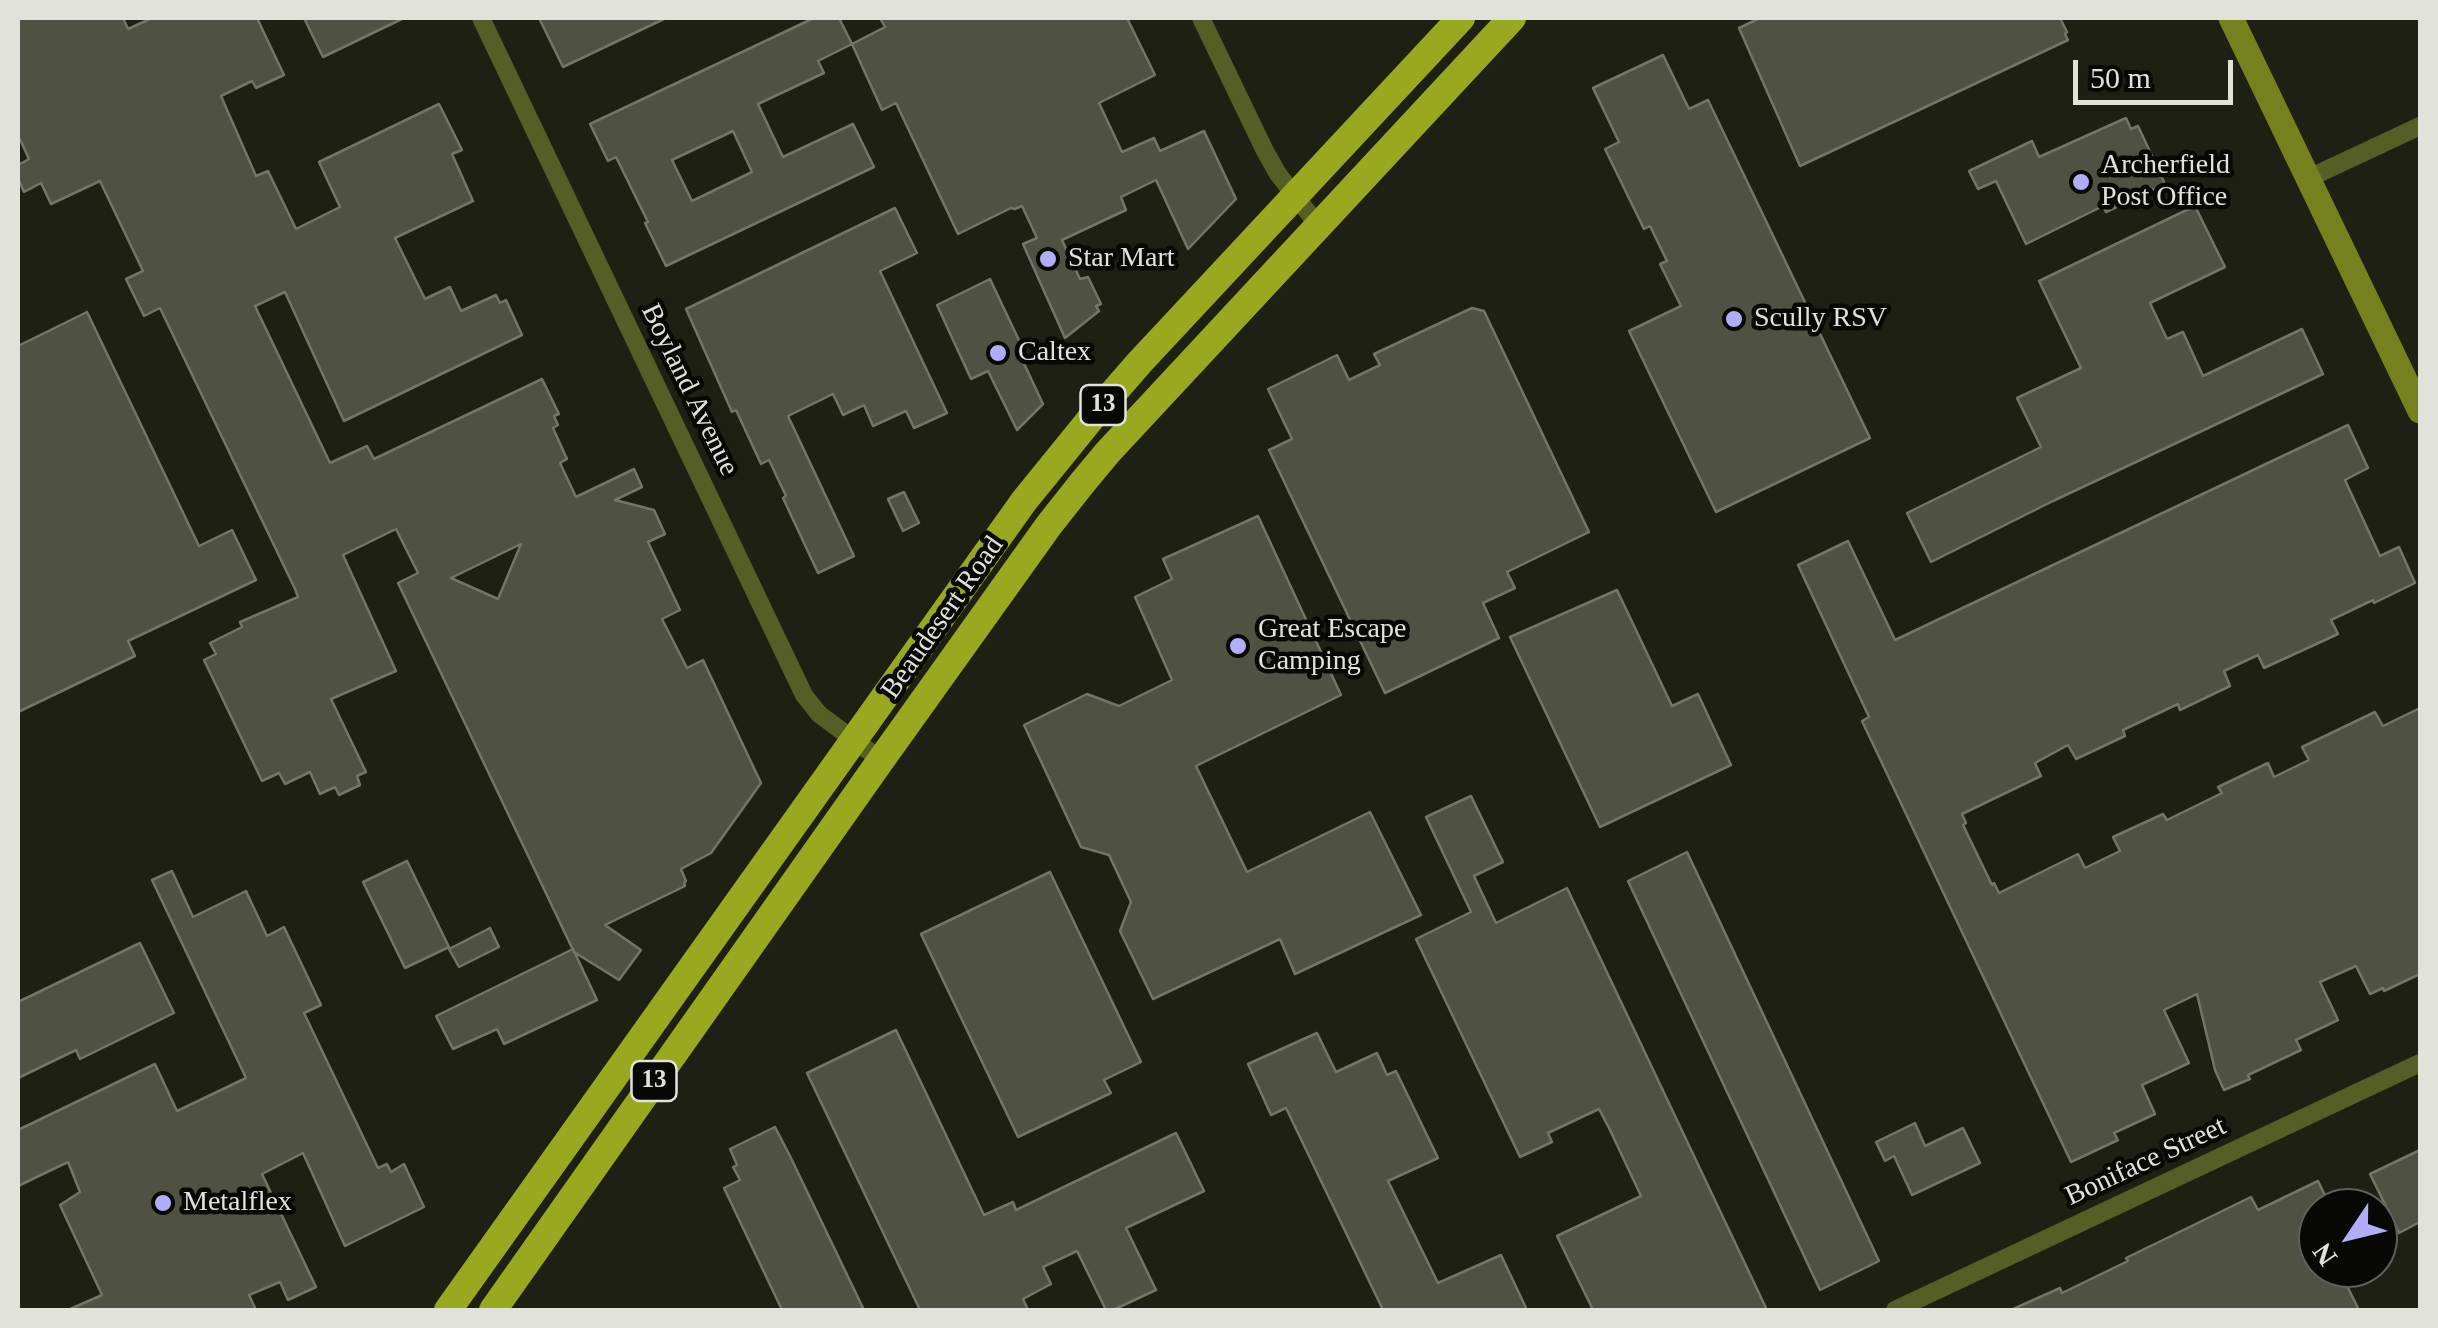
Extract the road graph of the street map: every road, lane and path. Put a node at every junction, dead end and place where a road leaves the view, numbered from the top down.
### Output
1 (481, 18) edge
2 (1200, 18) edge
3 (1462, 18) edge
4 (1512, 18) edge
5 (2231, 18) edge
6 (2420, 126) edge
7 (2308, 178) junction
8 (1294, 196) junction
9 (1318, 225) junction
10 (2420, 411) edge
11 (853, 740) junction
12 (881, 760) junction
13 (2420, 1062) edge
14 (448, 1310) edge
15 (492, 1310) edge
16 (1895, 1310) edge

1 - 11 street, Boyland Avenue
2 - 8 street
3 - 8 highway, Beaudesert Road / 13
4 - 9 highway, Beaudesert Road / 13
5 - 7 main road
6 - 7 street
7 - 10 main road
8 - 9 street
8 - 11 highway, Beaudesert Road / 13
9 - 12 highway, Beaudesert Road / 13
11 - 12 street, Boyland Avenue
11 - 14 highway, Beaudesert Road / 13
12 - 15 highway, Beaudesert Road / 13
13 - 16 street, Boniface Street

